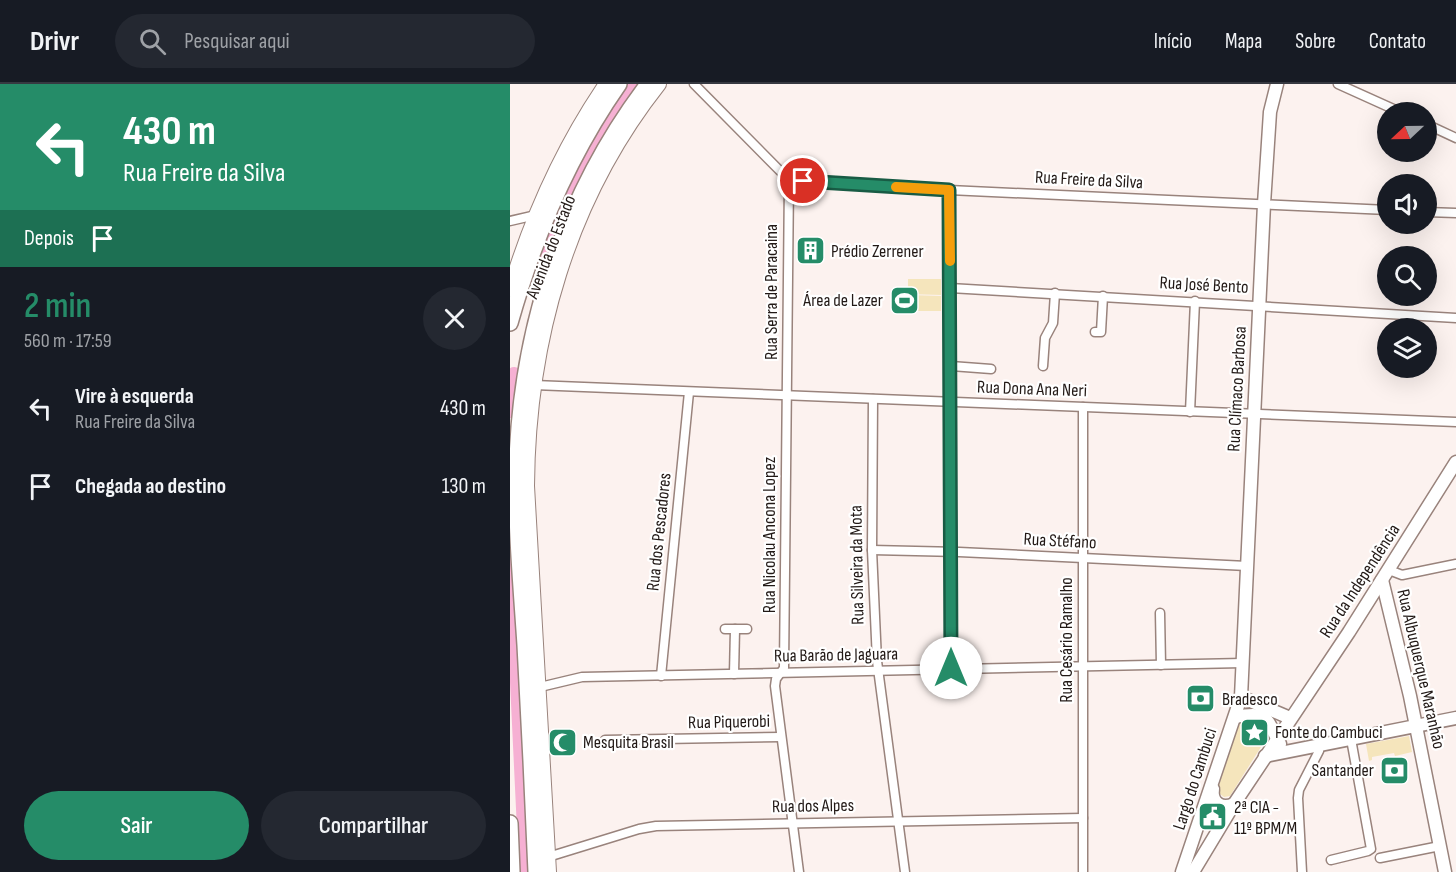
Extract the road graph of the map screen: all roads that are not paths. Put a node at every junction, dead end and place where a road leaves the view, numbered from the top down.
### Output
1 (606, 84) edge
2 (620, 84) edge
3 (648, 84) edge
4 (659, 84) edge
5 (694, 84) edge
6 (1277, 84) edge
7 (1338, 84) edge
8 (1378, 102) edge
9 (1437, 129) edge
10 (1456, 138) edge
11 (789, 180) junction
12 (949, 190) junction
13 (1264, 204) junction
14 (1377, 209) edge
15 (1437, 212) edge
16 (1456, 213) edge
17 (536, 215) junction
18 (510, 221) edge
19 (951, 288) junction
20 (510, 289) edge
21 (1055, 293) junction
22 (1103, 296) junction
23 (1195, 301) junction
24 (1260, 305) junction
25 (1456, 318) edge
26 (510, 323) edge
27 (1095, 332) dead end
28 (951, 366) junction
29 (1043, 366) dead end
30 (991, 369) dead end
31 (534, 385) junction
32 (689, 392) junction
33 (786, 396) junction
34 (873, 399) junction
35 (951, 404) junction
36 (1083, 407) junction
37 (1190, 412) junction
38 (1254, 415) junction
39 (1456, 422) edge
40 (1456, 462) edge
41 (872, 550) junction
42 (951, 552) junction
43 (1083, 558) junction
44 (1456, 564) edge
45 (1247, 566) junction
46 (1385, 575) junction
47 (1160, 613) dead end
48 (735, 628) junction
49 (747, 628) dead end
50 (725, 629) dead end
51 (1243, 663) junction
52 (1161, 665) junction
53 (1083, 666) junction
54 (951, 668) junction
55 (878, 671) junction
56 (781, 673) junction
57 (734, 674) junction
58 (661, 676) junction
59 (540, 687) junction
60 (1241, 697) junction
61 (1235, 717) junction
62 (1290, 718) junction
63 (1456, 718) edge
64 (1416, 726) junction
65 (781, 737) junction
66 (1277, 738) junction
67 (1352, 739) junction
68 (605, 740) dead end
69 (1320, 745) junction
70 (1290, 750) junction
71 (1265, 756) junction
72 (1212, 786) junction
73 (1234, 804) junction
74 (1083, 818) junction
75 (899, 821) junction
76 (510, 823) edge
77 (793, 823) junction
78 (1440, 846) junction
79 (548, 857) junction
80 (1380, 858) dead end
81 (1331, 860) dead end
82 (512, 872) edge
83 (536, 872) edge
84 (549, 872) edge
85 (800, 872) edge
86 (905, 872) edge
87 (1083, 872) edge
88 (1182, 872) edge
89 (1193, 872) edge
90 (1302, 872) edge
91 (1445, 872) edge

1 - 17 main road, Avenida do Estado
2 - 26 highway, Avenida do Estado
3 - 83 highway, Avenida do Estado
4 - 31 main road, Avenida do Estado
5 - 11 street
6 - 13 main road, Rua Clímaco Barbosa
7 - 8 street
9 - 10 street
11 - 12 street, Rua Freire da Silva
11 - 33 street, Rua Serra de Paracaina
12 - 13 street, Rua Freire da Silva
12 - 19 street
13 - 14 street, Rua Freire da Silva
13 - 24 main road, Rua Clímaco Barbosa
15 - 16 street
17 - 18 street
17 - 20 main road, Avenida do Estado
19 - 21 street, Rua José Bento
19 - 28 street
21 - 22 street, Rua José Bento
21 - 29 street
22 - 23 street, Rua José Bento
22 - 27 street
23 - 24 street, Rua José Bento
23 - 37 street
24 - 25 street, Rua José Bento
24 - 38 main road, Rua Clímaco Barbosa
28 - 30 street
28 - 35 street
31 - 32 street, Rua Dona Ana Neri
31 - 59 main road, Avenida do Estado
32 - 33 street, Rua Dona Ana Neri
32 - 58 street, Rua dos Pescadores
33 - 34 street, Rua Dona Ana Neri
33 - 56 street, Rua Nicolau Ancona Lopez
34 - 35 street, Rua Dona Ana Neri
34 - 41 street, Rua Silveira da Mota
35 - 36 street, Rua Dona Ana Neri
35 - 42 street
36 - 37 street, Rua Dona Ana Neri
36 - 43 street, Rua Cesário Ramalho
37 - 38 street, Rua Dona Ana Neri
38 - 39 street, Rua Dona Ana Neri
38 - 45 main road, Rua Clímaco Barbosa
40 - 46 main road, Rua da Independência
41 - 42 street, Rua Stéfano
41 - 55 street, Rua Silveira da Mota
42 - 43 street, Rua Stéfano
42 - 54 street
43 - 45 street, Rua Stéfano
43 - 53 street, Rua Cesário Ramalho
44 - 46 street
45 - 51 main road, Rua Clímaco Barbosa
46 - 62 main road, Rua da Independência
46 - 64 main road, Rua Albuquerque Maranhão
47 - 52 street
48 - 49 street
48 - 50 street
48 - 57 street
51 - 52 street, Rua Barão de Jaguara
51 - 60 main road, Rua Clímaco Barbosa
52 - 53 street, Rua Barão de Jaguara
53 - 54 street, Rua Barão de Jaguara
53 - 74 street, Rua Cesário Ramalho
54 - 55 street, Rua Barão de Jaguara
55 - 56 street, Rua Barão de Jaguara
55 - 75 street, Rua Silveira da Mota
56 - 57 street, Rua Barão de Jaguara
56 - 65 street, Rua Nicolau Ancona Lopez
57 - 58 street, Rua Barão de Jaguara
58 - 59 street, Rua Barão de Jaguara
59 - 79 main road, Avenida do Estado
60 - 61 main road, Largo do Cambuci
60 - 62 main road
61 - 66 main road
61 - 72 main road, Largo do Cambuci
62 - 66 main road, Largo do Cambuci
63 - 64 main road
64 - 67 main road
64 - 78 main road, Rua Albuquerque Maranhão
65 - 68 street, Rua Piquerobi
65 - 77 street, Rua Nicolau Ancona Lopez
66 - 70 main road
66 - 71 main road, Largo do Cambuci
67 - 69 main road
67 - 81 street
69 - 70 main road
69 - 90 street
70 - 71 main road
71 - 73 main road, Largo do Cambuci
72 - 73 main road
72 - 88 main road, Largo do Cambuci
73 - 89 main road, Largo do Cambuci
74 - 75 street, Rua dos Alpes
74 - 87 street, Rua Cesário Ramalho
75 - 77 street, Rua dos Alpes
75 - 86 street, Rua Silveira da Mota
76 - 82 highway
77 - 79 street, Rua dos Alpes
77 - 85 street, Rua Nicolau Ancona Lopez
78 - 80 street
78 - 91 main road, Rua Albuquerque Maranhão
79 - 84 main road, Avenida do Estado

